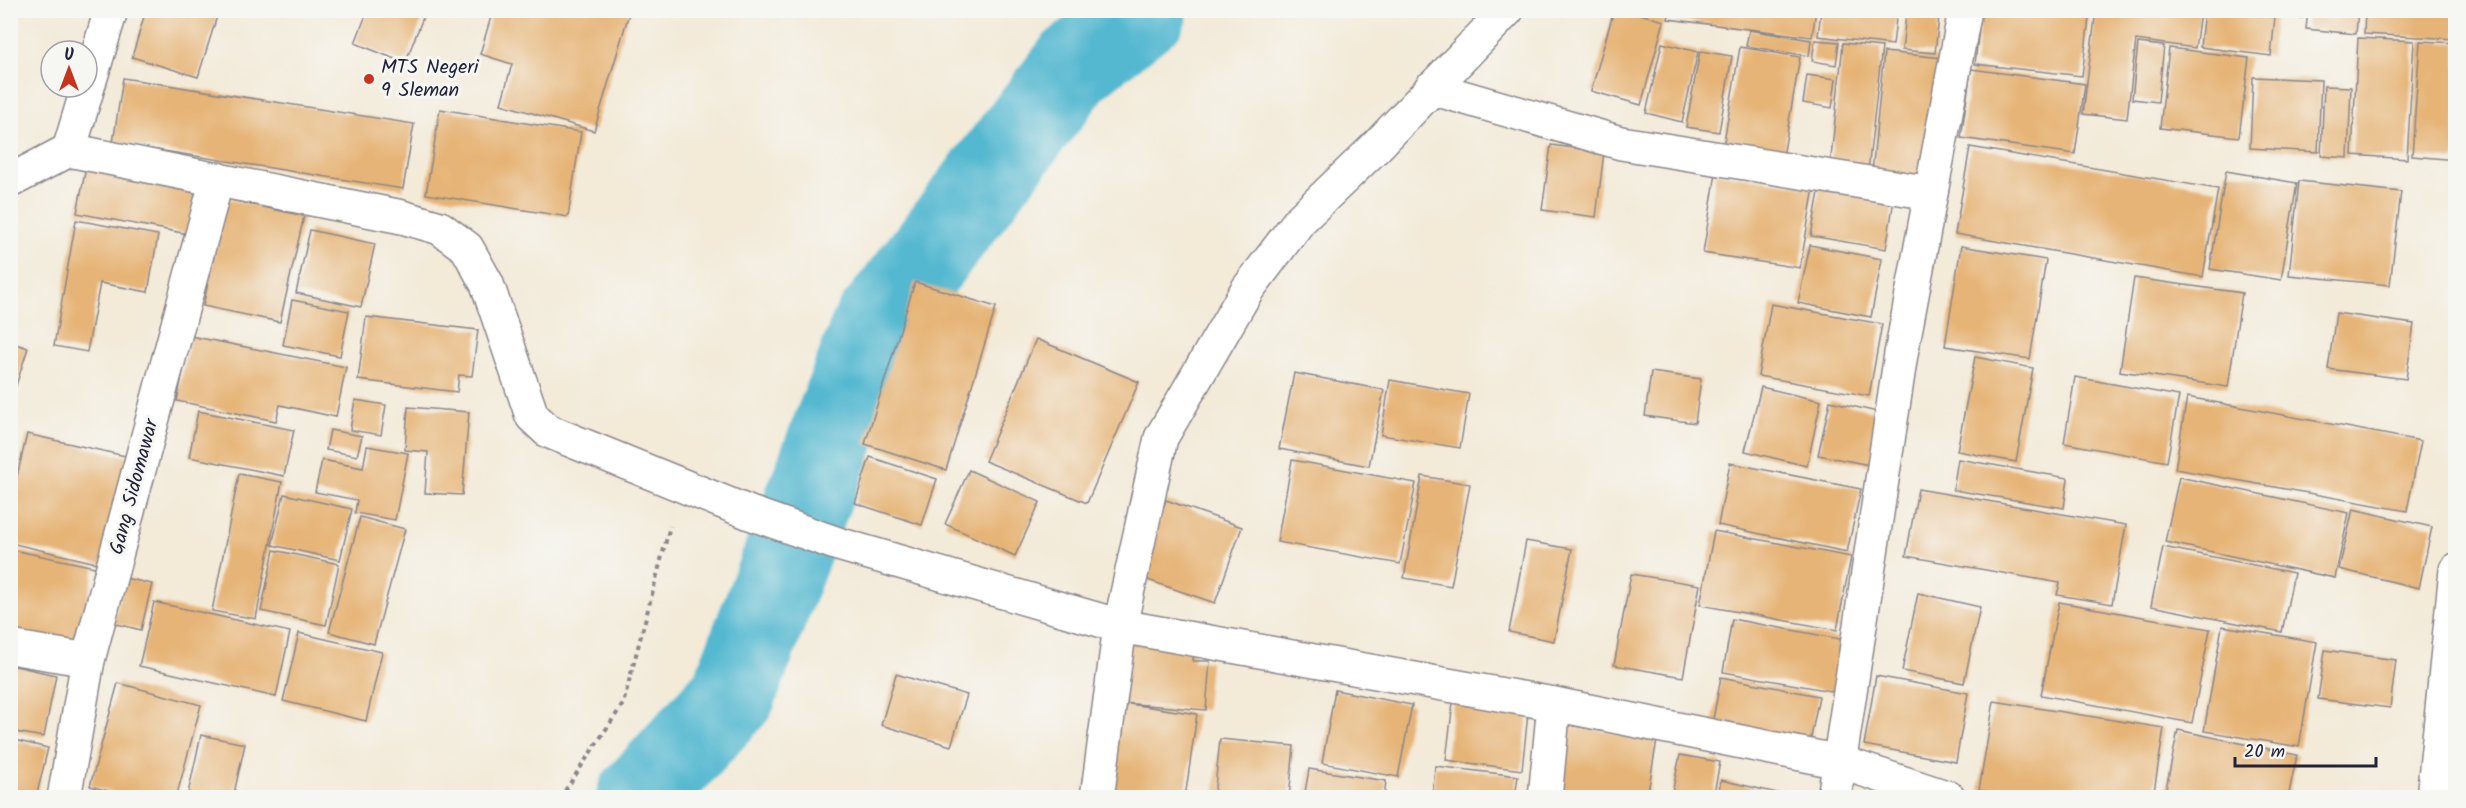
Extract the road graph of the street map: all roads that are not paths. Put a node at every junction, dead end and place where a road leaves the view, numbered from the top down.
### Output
1 (111, 10) edge
2 (1507, 10) edge
3 (1965, 10) edge
4 (1431, 88) junction
5 (69, 150) junction
6 (217, 179) junction
7 (10, 181) edge
8 (1931, 193) junction
9 (2456, 570) edge
10 (1120, 626) junction
11 (10, 647) edge
12 (88, 660) junction
13 (1554, 704) junction
14 (1840, 762) junction
15 (64, 798) edge
16 (1097, 798) edge
17 (1545, 798) edge
18 (1834, 798) edge
19 (1949, 798) edge
20 (2433, 798) edge

1 - 5 street
2 - 4 street
3 - 8 street
4 - 8 street
4 - 10 street
5 - 6 street
5 - 7 street
6 - 10 street
6 - 12 street, Gang Sidomawar
8 - 14 street
9 - 20 street
10 - 13 street
10 - 16 street
11 - 12 street
12 - 15 street, Gang Sidomawar
13 - 14 street
13 - 17 street
14 - 18 street
14 - 19 street

